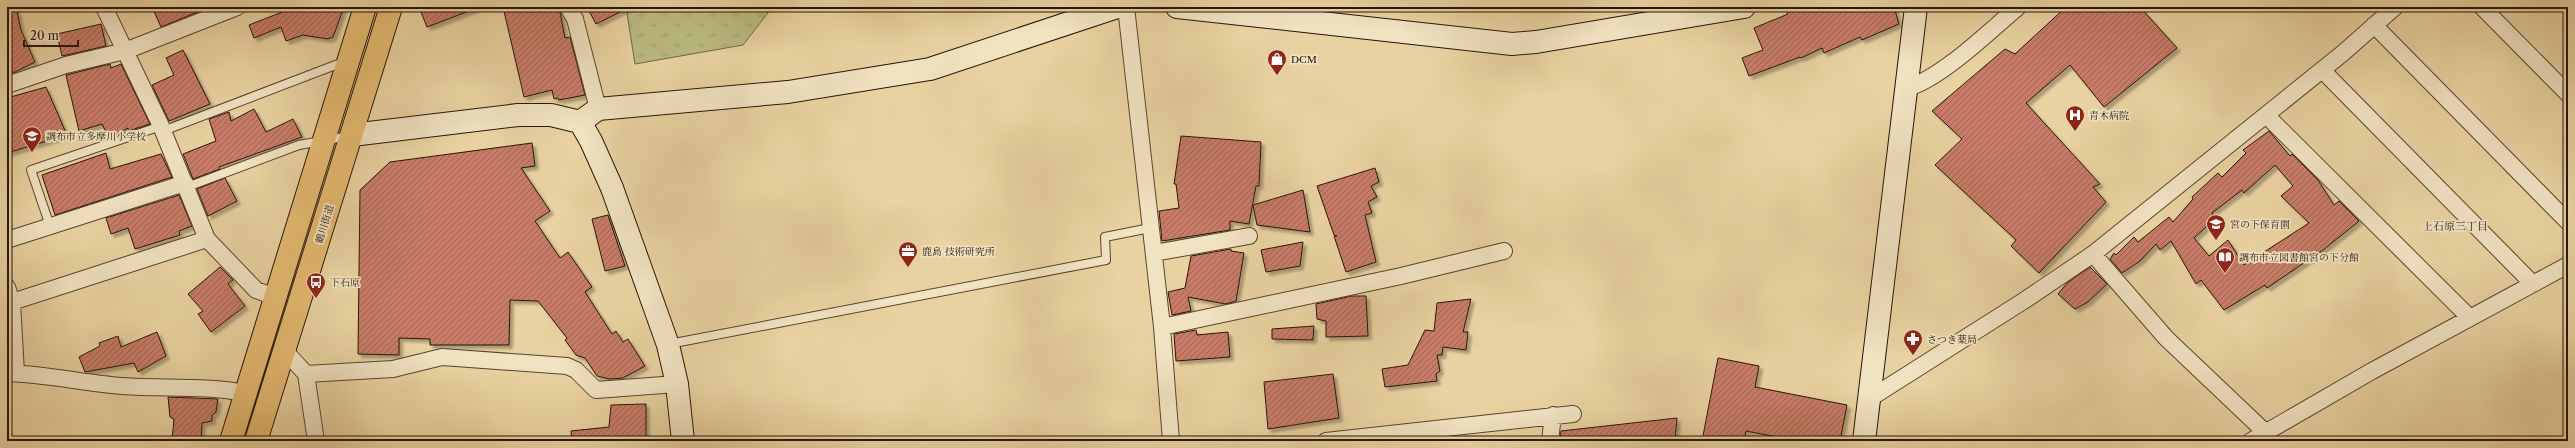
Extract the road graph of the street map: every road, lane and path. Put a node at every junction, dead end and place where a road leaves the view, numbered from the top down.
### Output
1 (104, 7) edge
2 (237, 7) edge
3 (364, 7) edge
4 (391, 7) edge
5 (568, 7) edge
6 (1117, 7) edge
7 (1126, 7) edge
8 (1177, 7) edge
9 (1744, 7) edge
10 (1916, 7) edge
11 (2018, 7) edge
12 (2395, 7) edge
13 (2482, 7) edge
14 (2374, 25) junction
15 (125, 51) junction
16 (347, 61) junction
17 (2322, 70) junction
18 (7, 85) edge
19 (1908, 88) junction
20 (2568, 94) edge
21 (598, 109) junction
22 (2266, 115) junction
23 (580, 122) junction
24 (162, 128) junction
25 (352, 136) junction
26 (322, 141) junction
27 (186, 185) junction
28 (2568, 222) edge
29 (50, 226) junction
30 (1150, 228) junction
31 (1249, 236) dead end
32 (207, 239) junction
33 (7, 240) edge
34 (1504, 251) dead end
35 (1154, 253) junction
36 (2092, 254) junction
37 (2568, 265) edge
38 (2533, 284) junction
39 (10, 294) edge
40 (275, 297) junction
41 (2469, 317) junction
42 (1162, 328) junction
43 (668, 344) junction
44 (285, 351) junction
45 (12, 373) edge
46 (306, 374) junction
47 (677, 384) junction
48 (246, 393) junction
49 (1869, 399) junction
50 (1573, 414) dead end
51 (1553, 415) junction
52 (2265, 432) junction
53 (231, 441) edge
54 (256, 441) edge
55 (316, 441) edge
56 (683, 441) edge
57 (1171, 441) edge
58 (1326, 441) edge
59 (1550, 441) edge
60 (1864, 441) edge
61 (2251, 441) edge

1 - 15 street
2 - 15 street
3 - 16 main road
4 - 25 main road, 鶴川街道
5 - 21 street
6 - 21 street
7 - 30 street
8 - 9 street
10 - 19 street
11 - 19 street
12 - 14 street
13 - 20 street
14 - 17 street
14 - 28 street
15 - 18 street
15 - 24 street
16 - 24 lane
16 - 26 main road
17 - 22 street
17 - 38 street
19 - 49 street
21 - 23 street
22 - 36 street
22 - 41 street
23 - 25 street
23 - 43 street
24 - 27 street
24 - 29 lane
25 - 26 lane
25 - 44 main road, 鶴川街道
26 - 27 lane
26 - 40 main road
27 - 29 street
27 - 32 street
29 - 33 street
30 - 35 street
30 - 43 lane
31 - 35 street
32 - 39 street
32 - 40 street
34 - 42 street
35 - 42 street
36 - 49 street
36 - 52 street
37 - 38 street
38 - 41 street
39 - 45 street
40 - 48 main road
41 - 52 street
42 - 57 street
43 - 47 street
44 - 46 street
44 - 54 main road, 鶴川街道
45 - 48 street
46 - 47 street
46 - 55 street
47 - 56 street
48 - 53 main road
49 - 60 street
50 - 51 street
51 - 58 street
51 - 59 street
52 - 61 street

